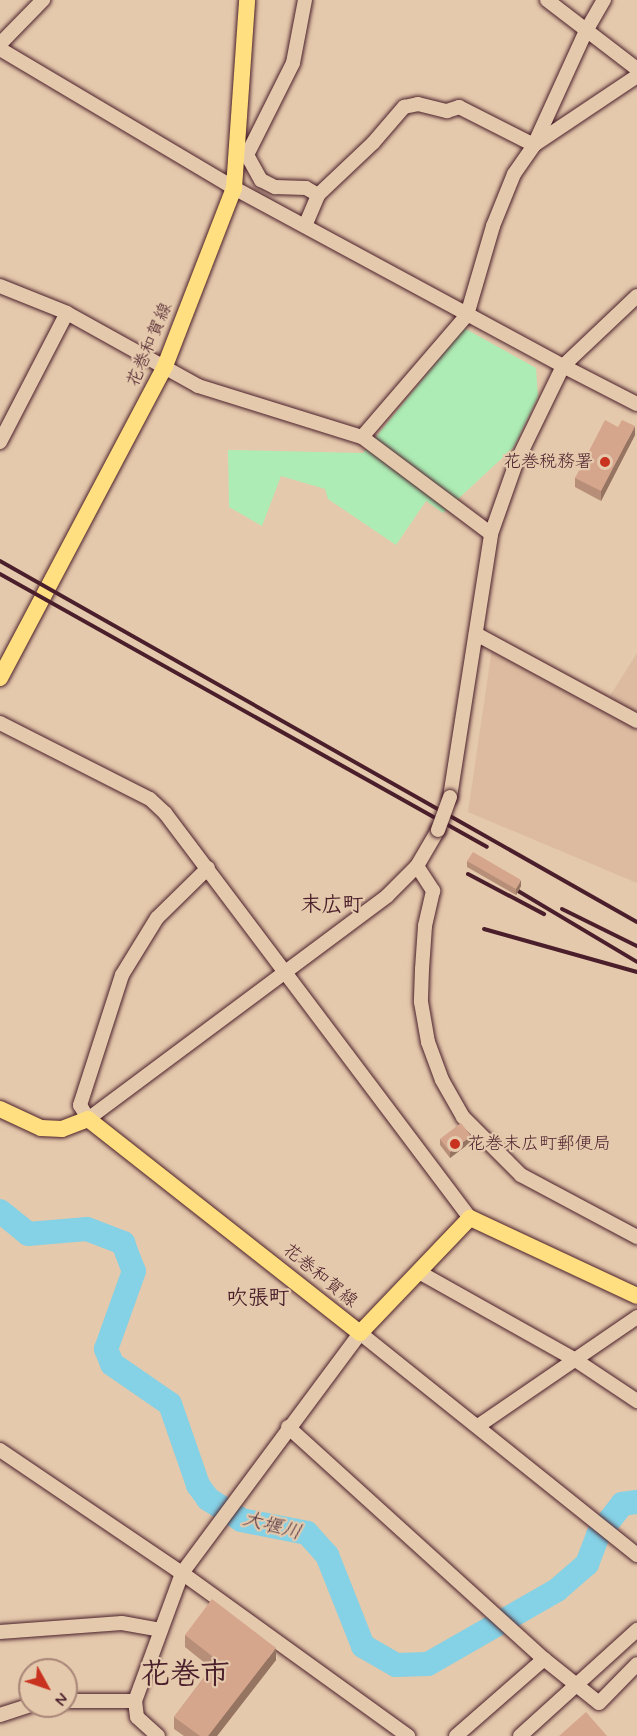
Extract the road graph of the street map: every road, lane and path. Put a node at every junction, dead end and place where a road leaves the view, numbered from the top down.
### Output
1 (43, 0) edge
2 (248, 0) edge
3 (304, 0) edge
4 (547, 0) edge
5 (604, 0) edge
6 (586, 31) junction
7 (0, 46) edge
8 (637, 69) edge
9 (637, 76) edge
10 (530, 150) junction
11 (234, 188) junction
12 (318, 195) junction
13 (305, 226) junction
14 (0, 286) edge
15 (637, 296) edge
16 (67, 313) junction
17 (467, 315) junction
18 (165, 366) junction
19 (563, 366) junction
20 (637, 404) edge
21 (362, 437) junction
22 (0, 442) edge
23 (491, 534) junction
24 (476, 634) junction
25 (0, 678) edge
26 (637, 721) edge
27 (0, 723) edge
28 (417, 866) junction
29 (208, 868) junction
30 (288, 973) junction
31 (0, 1109) edge
32 (88, 1119) junction
33 (470, 1218) junction
34 (637, 1237) edge
35 (419, 1272) junction
36 (637, 1296) edge
37 (637, 1317) edge
38 (360, 1333) junction
39 (574, 1359) junction
40 (637, 1401) edge
41 (478, 1426) junction
42 (288, 1427) junction
43 (0, 1450) edge
44 (637, 1555) edge
45 (182, 1573) junction
46 (160, 1630) junction
47 (637, 1630) edge
48 (0, 1632) edge
49 (544, 1659) junction
50 (637, 1664) edge
51 (579, 1686) junction
52 (78, 1701) edge
53 (135, 1701) junction
54 (18, 1709) edge
55 (0, 1715) edge
56 (158, 1736) edge
57 (408, 1736) edge
58 (456, 1736) edge
59 (519, 1736) edge

1 - 7 street
2 - 11 main road, 花巻和賀線
3 - 12 street
4 - 6 street
5 - 6 street
6 - 8 street
6 - 10 street
7 - 11 street
9 - 10 street
10 - 12 street
10 - 17 street
11 - 13 street
11 - 18 main road, 花巻和賀線
12 - 13 street
13 - 17 street
14 - 16 street
15 - 19 street
16 - 18 street
16 - 22 street
17 - 19 street
17 - 21 street
18 - 21 street
18 - 25 main road, 花巻和賀線
19 - 20 street
19 - 23 street
21 - 23 street
23 - 24 street
24 - 26 street
24 - 28 street, bridge
27 - 29 street
28 - 30 street
28 - 34 street
29 - 30 street
29 - 32 street
30 - 32 street
30 - 33 street
31 - 32 main road
32 - 38 main road, 花巻和賀線
33 - 35 main road, 花巻和賀線
33 - 36 main road
35 - 38 main road, 花巻和賀線
35 - 39 street
37 - 39 street
38 - 41 street
38 - 42 street
39 - 40 street
39 - 41 street
41 - 44 street
42 - 45 street
42 - 49 street
43 - 45 street
45 - 46 street
45 - 57 street
46 - 48 street
46 - 53 street
47 - 51 street
49 - 51 street
49 - 58 street
50 - 51 street
51 - 59 street
52 - 53 street
53 - 56 street
54 - 55 street

